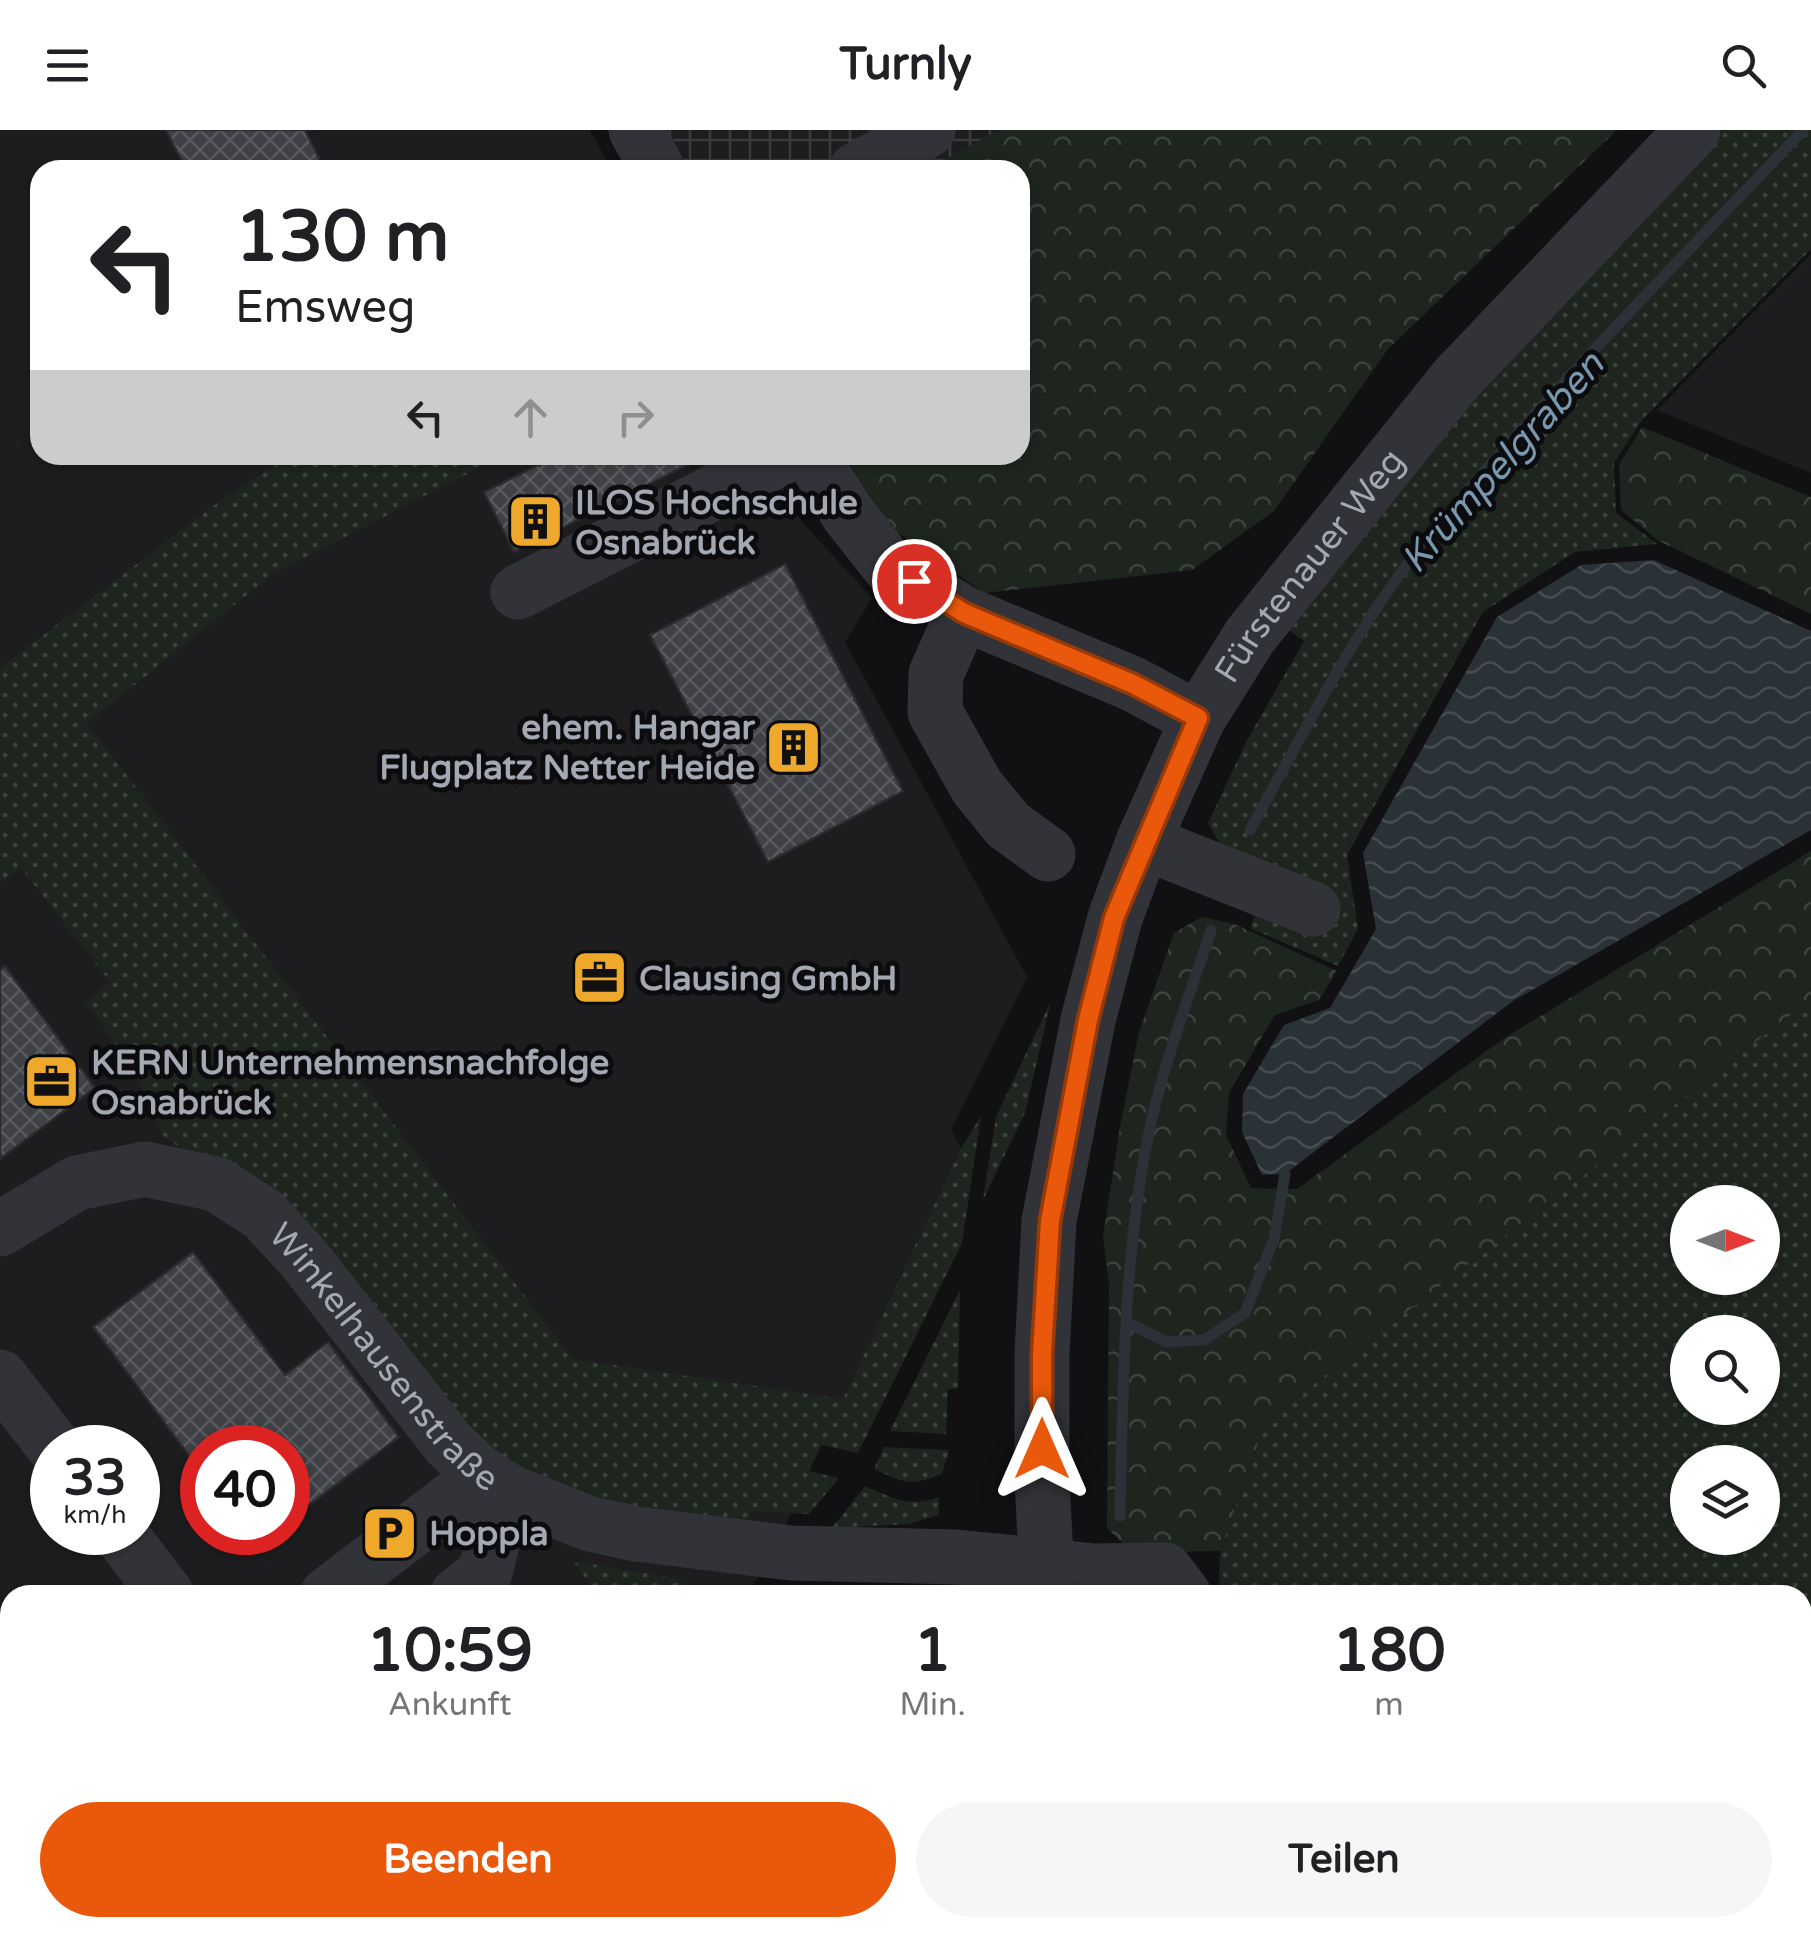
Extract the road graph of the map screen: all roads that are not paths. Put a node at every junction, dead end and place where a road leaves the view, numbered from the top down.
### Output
1 (636, 130) edge
2 (928, 130) edge
3 (1692, 130) edge
4 (652, 160) edge
5 (874, 160) edge
6 (767, 465) edge
7 (814, 465) edge
8 (518, 592) dead end
9 (964, 613) junction
10 (1198, 718) junction
11 (1144, 842) junction
12 (1048, 854) dead end
13 (1313, 909) dead end
14 (0, 1230) edge
15 (0, 1377) edge
16 (37, 1425) edge
17 (495, 1482) junction
18 (137, 1555) edge
19 (780, 1574) edge
20 (1046, 1581) edge
21 (1174, 1582) edge
22 (159, 1585) edge
23 (340, 1585) edge
24 (470, 1585) edge

1 - 4 street
2 - 5 street
3 - 10 street, Fürstenauer Weg
6 - 8 street
7 - 9 street
9 - 10 street
9 - 12 street
10 - 11 street, Fürstenauer Weg
11 - 13 street
11 - 20 street, Fürstenauer Weg
14 - 17 street, Winkelhausenstraße
15 - 16 street
17 - 19 street, Winkelhausenstraße
17 - 23 street
17 - 24 street
18 - 22 street
19 - 20 street
20 - 21 street

